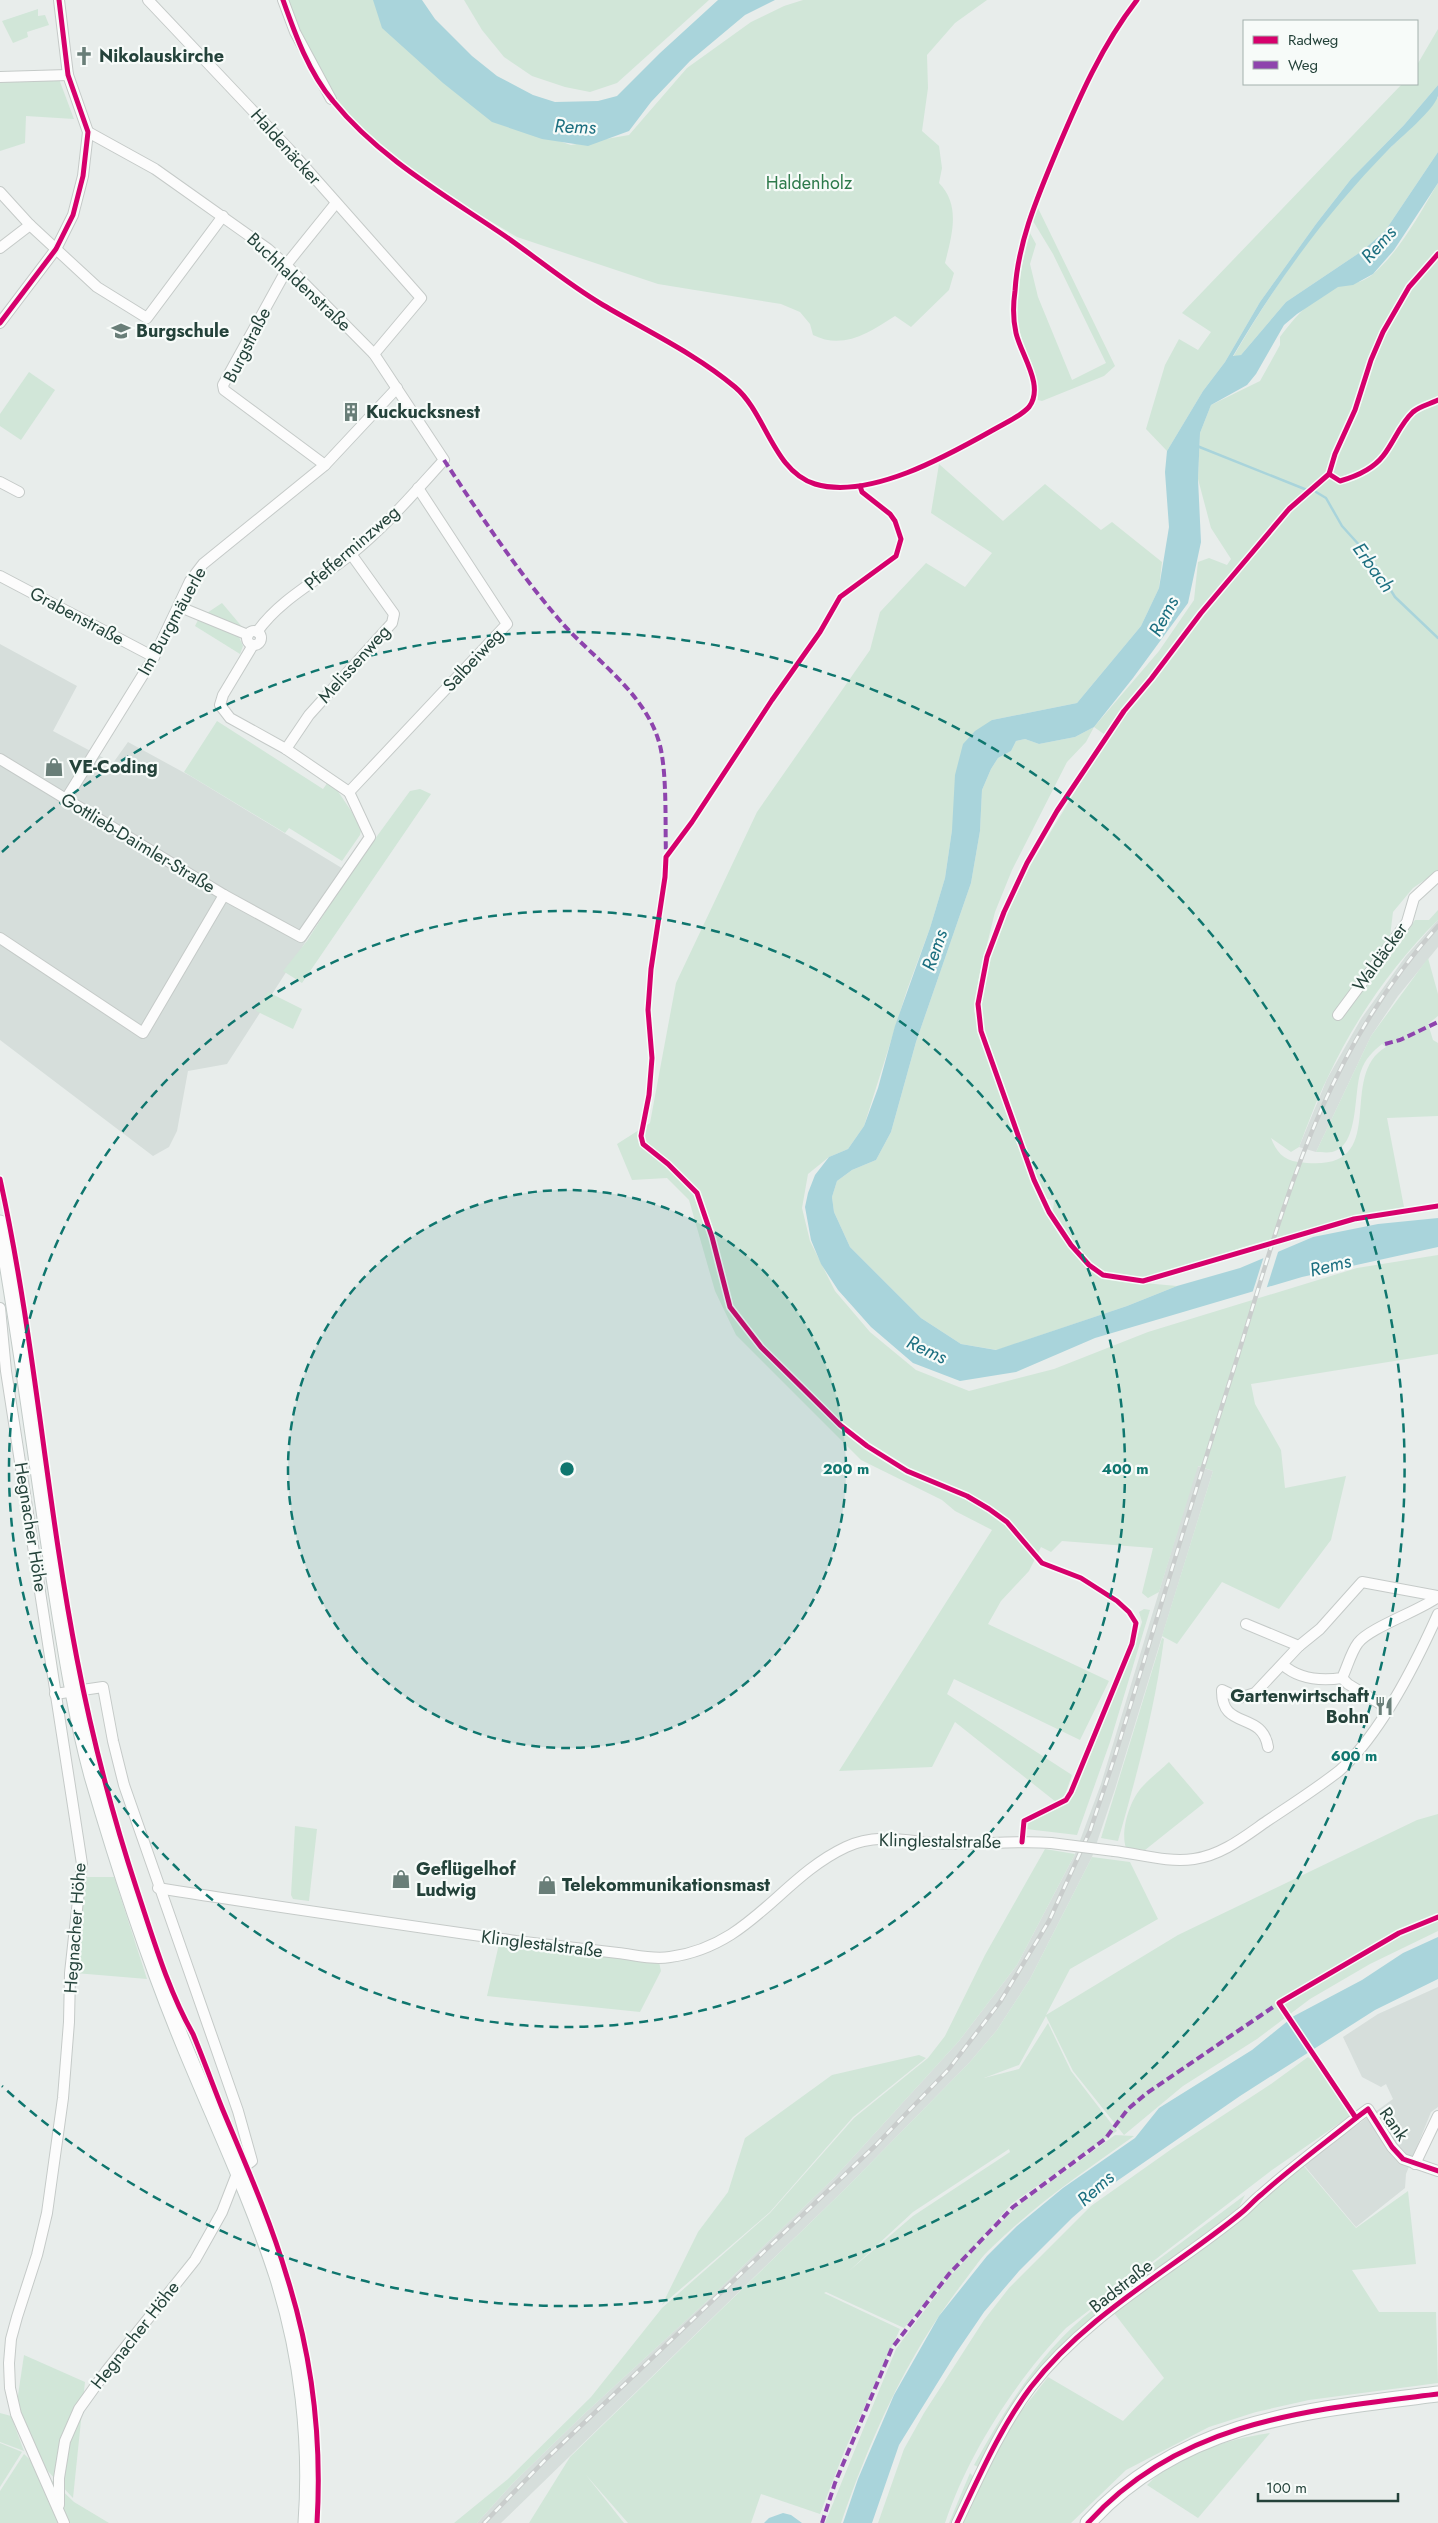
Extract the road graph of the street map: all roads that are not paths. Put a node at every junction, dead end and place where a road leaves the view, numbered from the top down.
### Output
1 (59, 0) edge
2 (148, 0) edge
3 (283, 0) edge
4 (68, 75) junction
5 (0, 77) edge
6 (331, 100) dead end
7 (88, 132) junction
8 (0, 192) edge
9 (336, 203) junction
10 (223, 216) junction
11 (30, 225) junction
12 (0, 248) edge
13 (56, 249) junction
14 (287, 267) junction
15 (0, 324) edge
16 (374, 354) junction
17 (397, 388) junction
18 (444, 460) joint
19 (325, 465) junction
20 (0, 482) edge
21 (418, 488) junction
22 (19, 492) dead end
23 (351, 554) junction
24 (0, 576) edge
25 (180, 607) junction
26 (252, 633) junction
27 (154, 657) junction
28 (286, 749) junction
29 (0, 759) edge
30 (349, 792) junction
31 (66, 799) junction
32 (1438, 876) edge
33 (224, 895) junction
34 (0, 938) edge
35 (1338, 1015) dead end
36 (0, 1223) edge
37 (0, 1308) edge
38 (1438, 1596) edge
39 (1438, 1614) edge
40 (1246, 1624) dead end
41 (1299, 1646) junction
42 (1283, 1665) junction
43 (1342, 1678) junction
44 (72, 1690) junction
45 (55, 1694) junction
46 (1387, 1708) junction
47 (1268, 1747) dead end
48 (158, 1888) junction
49 (1438, 2116) edge
50 (1356, 2118) joint
51 (1415, 2164) junction
52 (238, 2171) junction
53 (1438, 2171) edge
54 (1438, 2394) edge
55 (59, 2508) junction
56 (64, 2523) edge
57 (306, 2523) edge
58 (957, 2523) edge
59 (1088, 2523) edge

1 - 4 street
2 - 9 street, Haldenäcker
3 - 6 street
4 - 5 street
4 - 7 street
7 - 10 street, Buchhaldenstraße
7 - 13 street
8 - 11 street
9 - 14 street, Burgstraße
9 - 16 street, Haldenäcker
10 - 13 street
10 - 14 street, Buchhaldenstraße
11 - 12 street
11 - 13 street
13 - 15 street
14 - 16 street, Buchhaldenstraße
14 - 19 street, Burgstraße
16 - 17 street, Buchhaldenstraße
17 - 18 street, Buchhaldenstraße
17 - 19 street, Im Burgmäuerle
18 - 21 street, Pfefferminzweg
19 - 25 street, Im Burgmäuerle
20 - 22 street
21 - 23 street, Pfefferminzweg
21 - 30 street, Salbeiweg
23 - 26 street, Pfefferminzweg
23 - 28 street, Melissenweg
24 - 27 street, Grabenstraße
25 - 26 street
25 - 27 street, Im Burgmäuerle
26 - 28 street
27 - 31 street, Im Burgmäuerle
28 - 30 street
29 - 31 street, Gottlieb-Daimler-Straße
30 - 33 street, Gottlieb-Daimler-Straße
31 - 33 street, Gottlieb-Daimler-Straße
32 - 35 street, Waldäcker
33 - 34 street, Gottlieb-Daimler-Straße
36 - 44 main road, Hegnacher Höhe
37 - 45 street, Hegnacher Höhe
38 - 41 street
38 - 43 street
39 - 46 street, Klinglestalstraße
40 - 41 street
41 - 42 street
42 - 43 street
42 - 47 street
43 - 46 street
44 - 45 street
44 - 48 street
44 - 52 main road, Hegnacher Höhe
45 - 55 street, Hegnacher Höhe
46 - 48 street, Klinglestalstraße, bridge
48 - 52 street
49 - 51 street
50 - 51 street, Rank
50 - 58 street, Badstraße
51 - 53 street, Rank
52 - 55 street, Hegnacher Höhe
52 - 57 main road, Hegnacher Höhe
54 - 59 main road
55 - 56 street, Hegnacher Höhe

